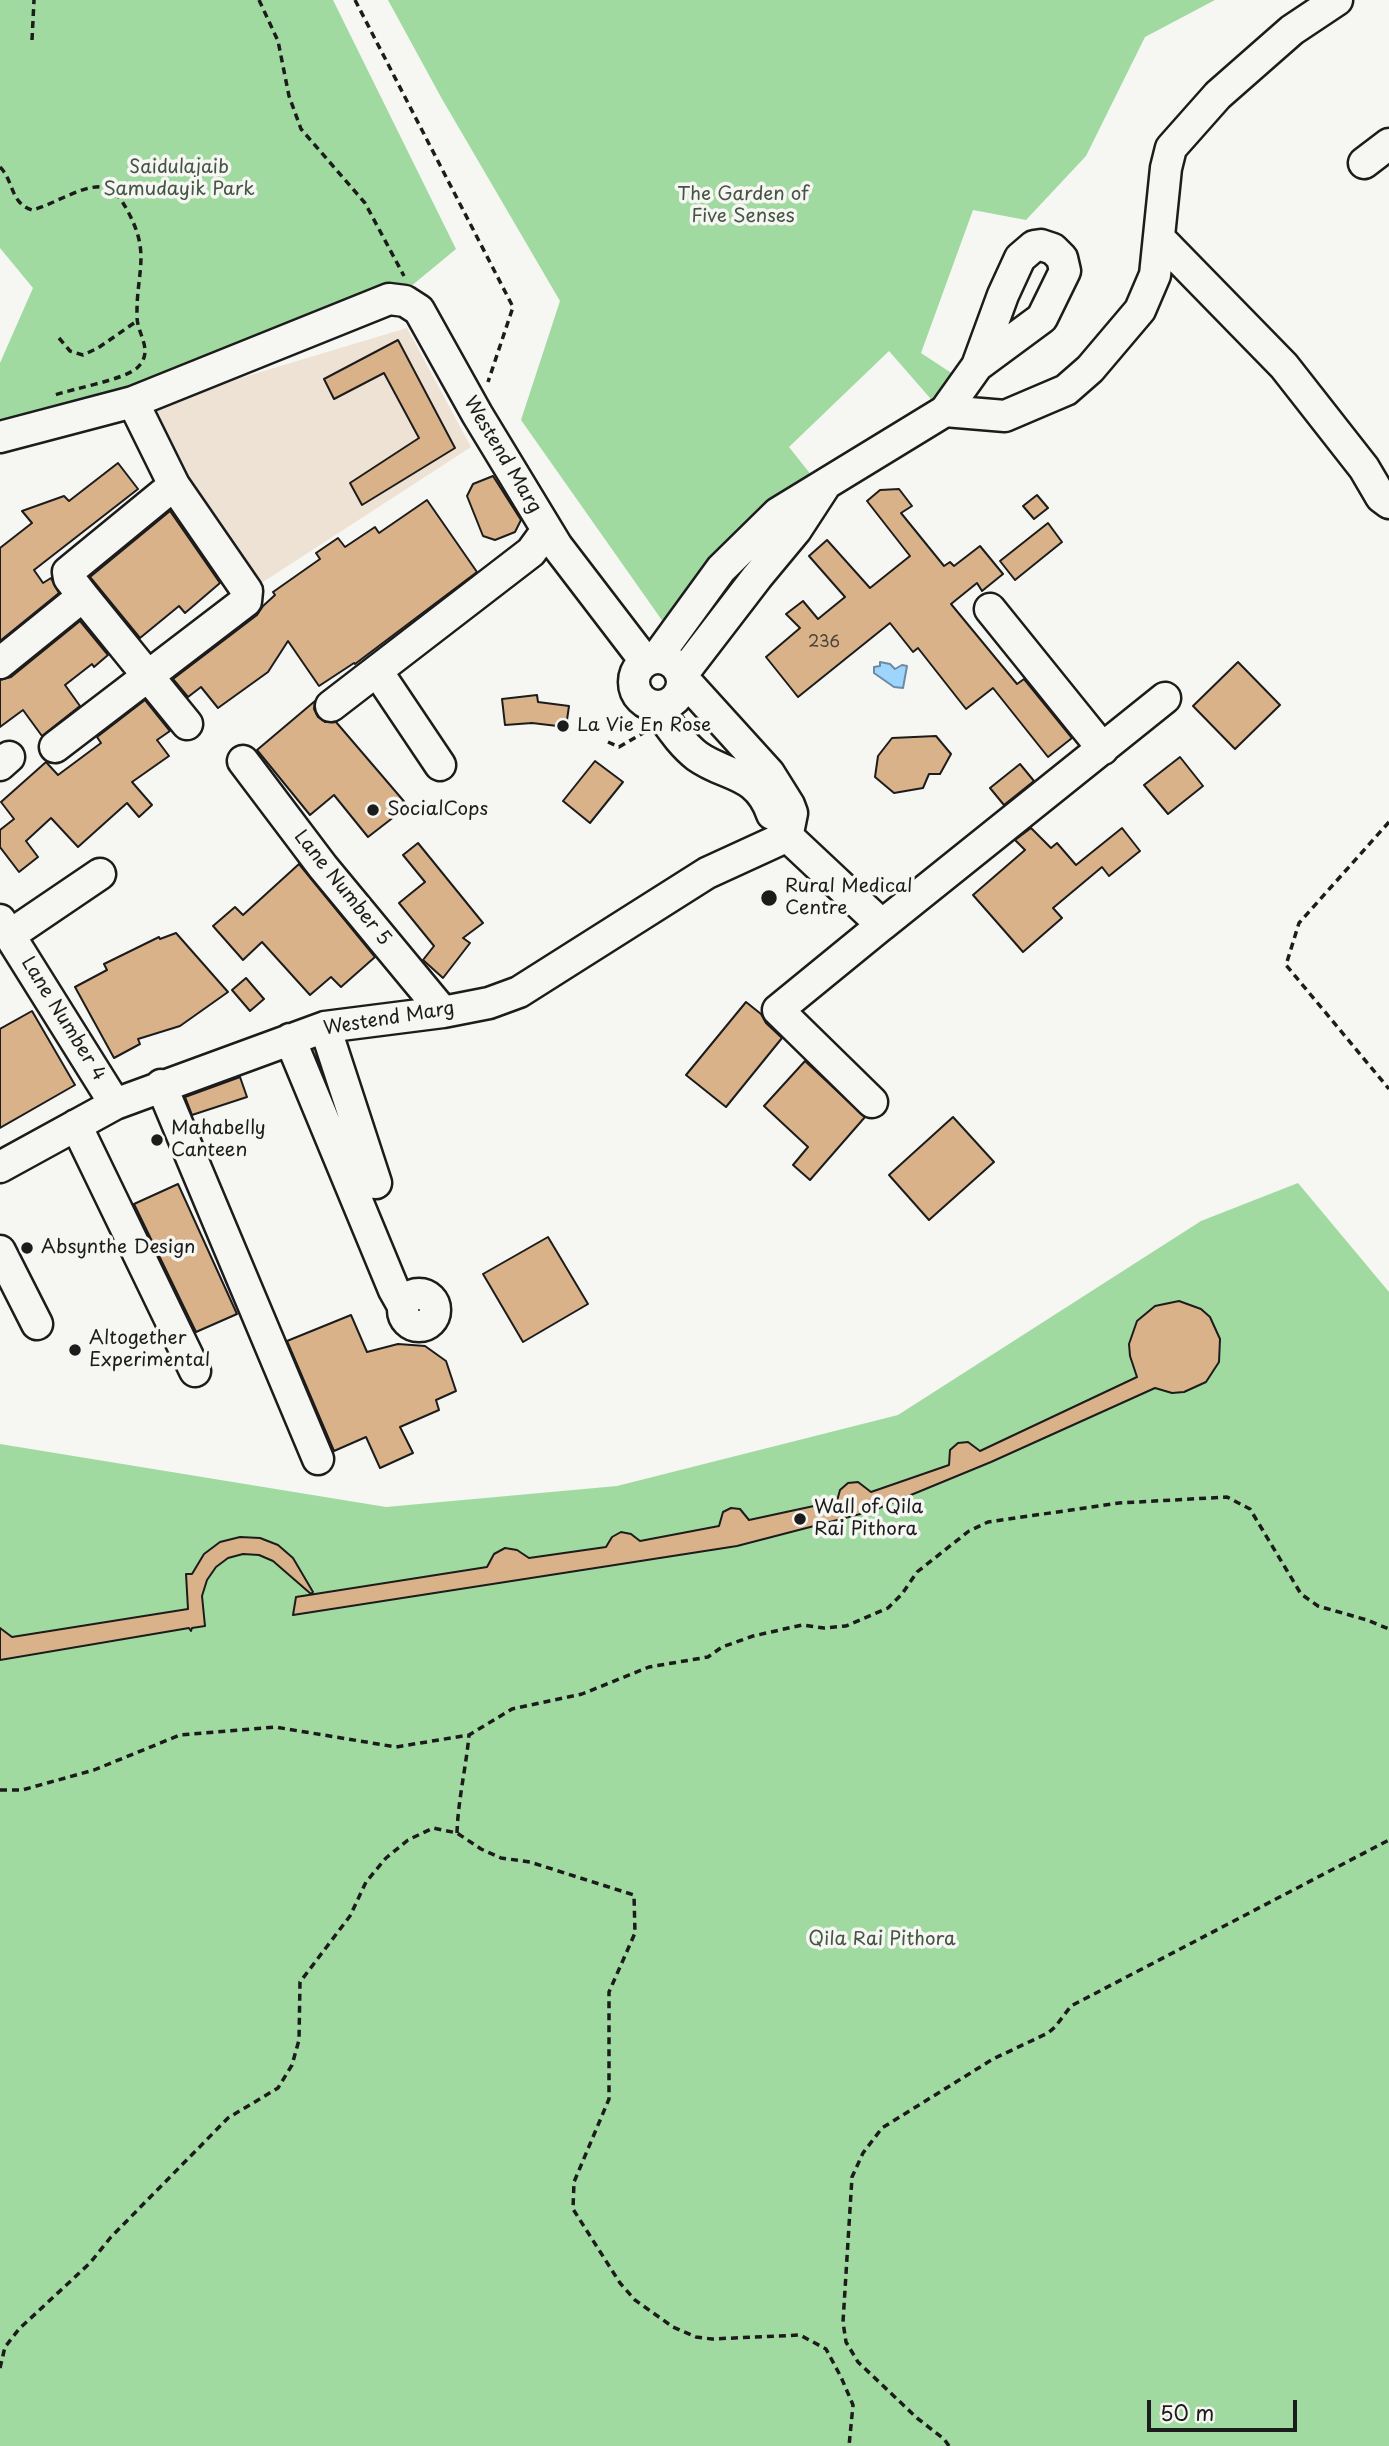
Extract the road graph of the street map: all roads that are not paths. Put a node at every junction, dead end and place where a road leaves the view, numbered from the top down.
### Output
1 (1336, 0) edge
2 (1389, 145) edge
3 (1364, 163) dead end
4 (1160, 239) junction
5 (1003, 295) junction
6 (1042, 318) junction
7 (977, 366) junction
8 (133, 402) junction
9 (945, 411) junction
10 (0, 437) edge
11 (174, 485) junction
12 (824, 487) junction
13 (1389, 503) edge
14 (547, 530) junction
15 (83, 596) junction
16 (990, 609) dead end
17 (651, 659) junction
18 (0, 663) edge
19 (377, 671) junction
20 (148, 676) junction
21 (681, 676) junction
22 (1165, 698) dead end
23 (331, 706) dead end
24 (655, 706) junction
25 (187, 724) dead end
26 (55, 747) dead end
27 (1103, 748) junction
28 (243, 761) dead end
29 (440, 765) dead end
30 (775, 841) junction
31 (100, 874) dead end
32 (883, 925) junction
33 (5, 927) edge
34 (443, 1012) junction
35 (325, 1027) junction
36 (290, 1039) junction
37 (161, 1085) junction
38 (872, 1102) dead end
39 (115, 1104) junction
40 (76, 1125) junction
41 (0, 1167) edge
42 (376, 1183) dead end
43 (0, 1251) edge
44 (403, 1306) dead end
45 (37, 1324) dead end
46 (195, 1371) dead end
47 (318, 1459) dead end

1 - 4 street
2 - 3 street
4 - 9 street
4 - 13 street
5 - 6 street
5 - 6 street
5 - 7 street
6 - 7 street
7 - 9 street
8 - 10 street
8 - 11 street
8 - 14 street, Westend Marg
9 - 12 street
11 - 15 street
11 - 20 street
12 - 17 street
12 - 21 street
14 - 17 street, Westend Marg
14 - 19 street
15 - 18 street
15 - 20 street
16 - 27 street
17 - 21 street, Westend Marg
17 - 24 street
19 - 23 street
19 - 29 street
20 - 25 street
20 - 26 street
21 - 24 street
21 - 30 street, Westend Marg
22 - 27 street
24 - 30 street
27 - 32 street
28 - 34 street, Lane Number 5
30 - 32 street
30 - 34 street, Westend Marg
31 - 33 street, Lane Number 4
32 - 38 street
33 - 39 street, Lane Number 4
34 - 35 street, Westend Marg
35 - 36 street, Westend Marg
35 - 42 street
36 - 37 street, Westend Marg
36 - 44 street
37 - 39 street, Westend Marg
37 - 47 street
39 - 40 street, Westend Marg
40 - 41 street, Westend Marg
40 - 46 street
43 - 45 street

